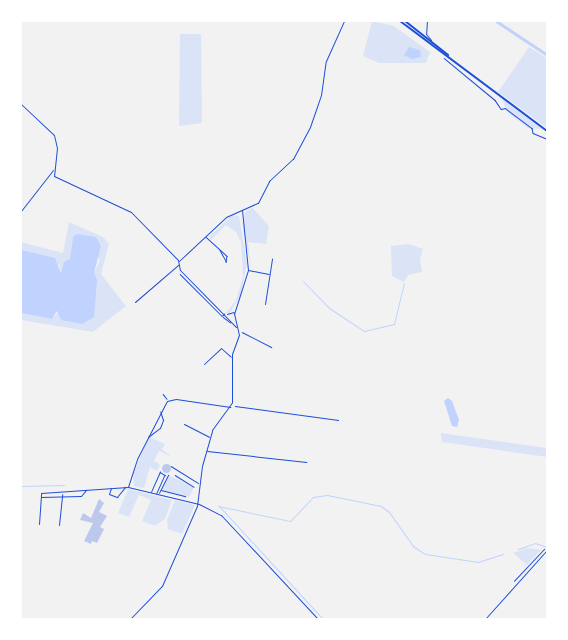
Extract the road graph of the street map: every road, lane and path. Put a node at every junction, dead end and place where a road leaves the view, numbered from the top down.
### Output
1 (344, 21) edge
2 (400, 21) edge
3 (405, 21) edge
4 (427, 21) edge
5 (431, 41) junction
6 (444, 58) dead end
7 (457, 63) junction
8 (21, 104) edge
9 (547, 131) edge
10 (547, 139) edge
11 (53, 169) junction
12 (242, 210) junction
13 (21, 211) edge
14 (206, 237) junction
15 (220, 251) dead end
16 (272, 259) dead end
17 (179, 261) junction
18 (178, 265) junction
19 (248, 270) junction
20 (180, 274) dead end
21 (270, 274) junction
22 (185, 277) junction
23 (198, 287) junction
24 (195, 290) junction
25 (135, 302) dead end
26 (215, 304) junction
27 (265, 304) dead end
28 (212, 306) junction
29 (235, 312) junction
30 (225, 314) junction
31 (231, 315) junction
32 (222, 316) junction
33 (234, 318) junction
34 (230, 320) junction
35 (238, 330) junction
36 (271, 347) dead end
37 (232, 357) junction
38 (204, 364) dead end
39 (163, 394) dead end
40 (168, 400) junction
41 (230, 406) junction
42 (160, 410) junction
43 (338, 420) dead end
44 (184, 424) dead end
45 (210, 437) junction
46 (147, 438) junction
47 (206, 450) junction
48 (306, 462) dead end
49 (171, 466) dead end
50 (168, 475) dead end
51 (175, 475) dead end
52 (199, 484) junction
53 (194, 486) dead end
54 (127, 487) junction
55 (111, 488) junction
56 (87, 489) junction
57 (161, 490) junction
58 (62, 492) junction
59 (151, 492) junction
60 (158, 493) junction
61 (185, 496) dead end
62 (41, 497) junction
63 (62, 497) junction
64 (197, 503) junction
65 (38, 524) dead end
66 (59, 525) dead end
67 (546, 550) edge
68 (130, 619) edge
69 (318, 619) edge
70 (485, 619) edge

1 - 12 street
2 - 7 main road
3 - 5 main road
4 - 5 street
5 - 7 main road
6 - 10 path
7 - 9 main road
8 - 11 street
11 - 13 street
11 - 17 street
12 - 14 street
12 - 19 street
14 - 15 street
14 - 17 street
16 - 21 street
17 - 18 street
18 - 22 street
18 - 25 street
19 - 21 street
19 - 29 street
20 - 22 street
21 - 27 street
22 - 23 street
22 - 24 street
23 - 24 street
23 - 26 street
24 - 28 street
26 - 28 street
26 - 30 street
28 - 32 street
29 - 31 street
29 - 33 street
30 - 31 street
30 - 32 street
30 - 34 street
31 - 33 street
32 - 34 street
33 - 34 street
33 - 35 street
34 - 35 street
35 - 36 path
35 - 37 street
37 - 38 street
37 - 41 street
39 - 40 street
40 - 41 street
40 - 42 street
41 - 43 path
41 - 45 street
42 - 46 street
42 - 46 street
44 - 45 street
45 - 47 street
46 - 54 street
47 - 48 street
47 - 52 street
49 - 52 street
50 - 57 street
51 - 53 street
52 - 64 street
54 - 55 street
54 - 55 street
54 - 59 street
55 - 56 street
56 - 58 street
56 - 63 street
57 - 60 street
57 - 61 street
58 - 62 street
58 - 63 street
59 - 60 street
59 - 60 street
60 - 64 street
62 - 63 street
62 - 65 street
63 - 66 street
64 - 68 street
64 - 69 street
67 - 70 street

